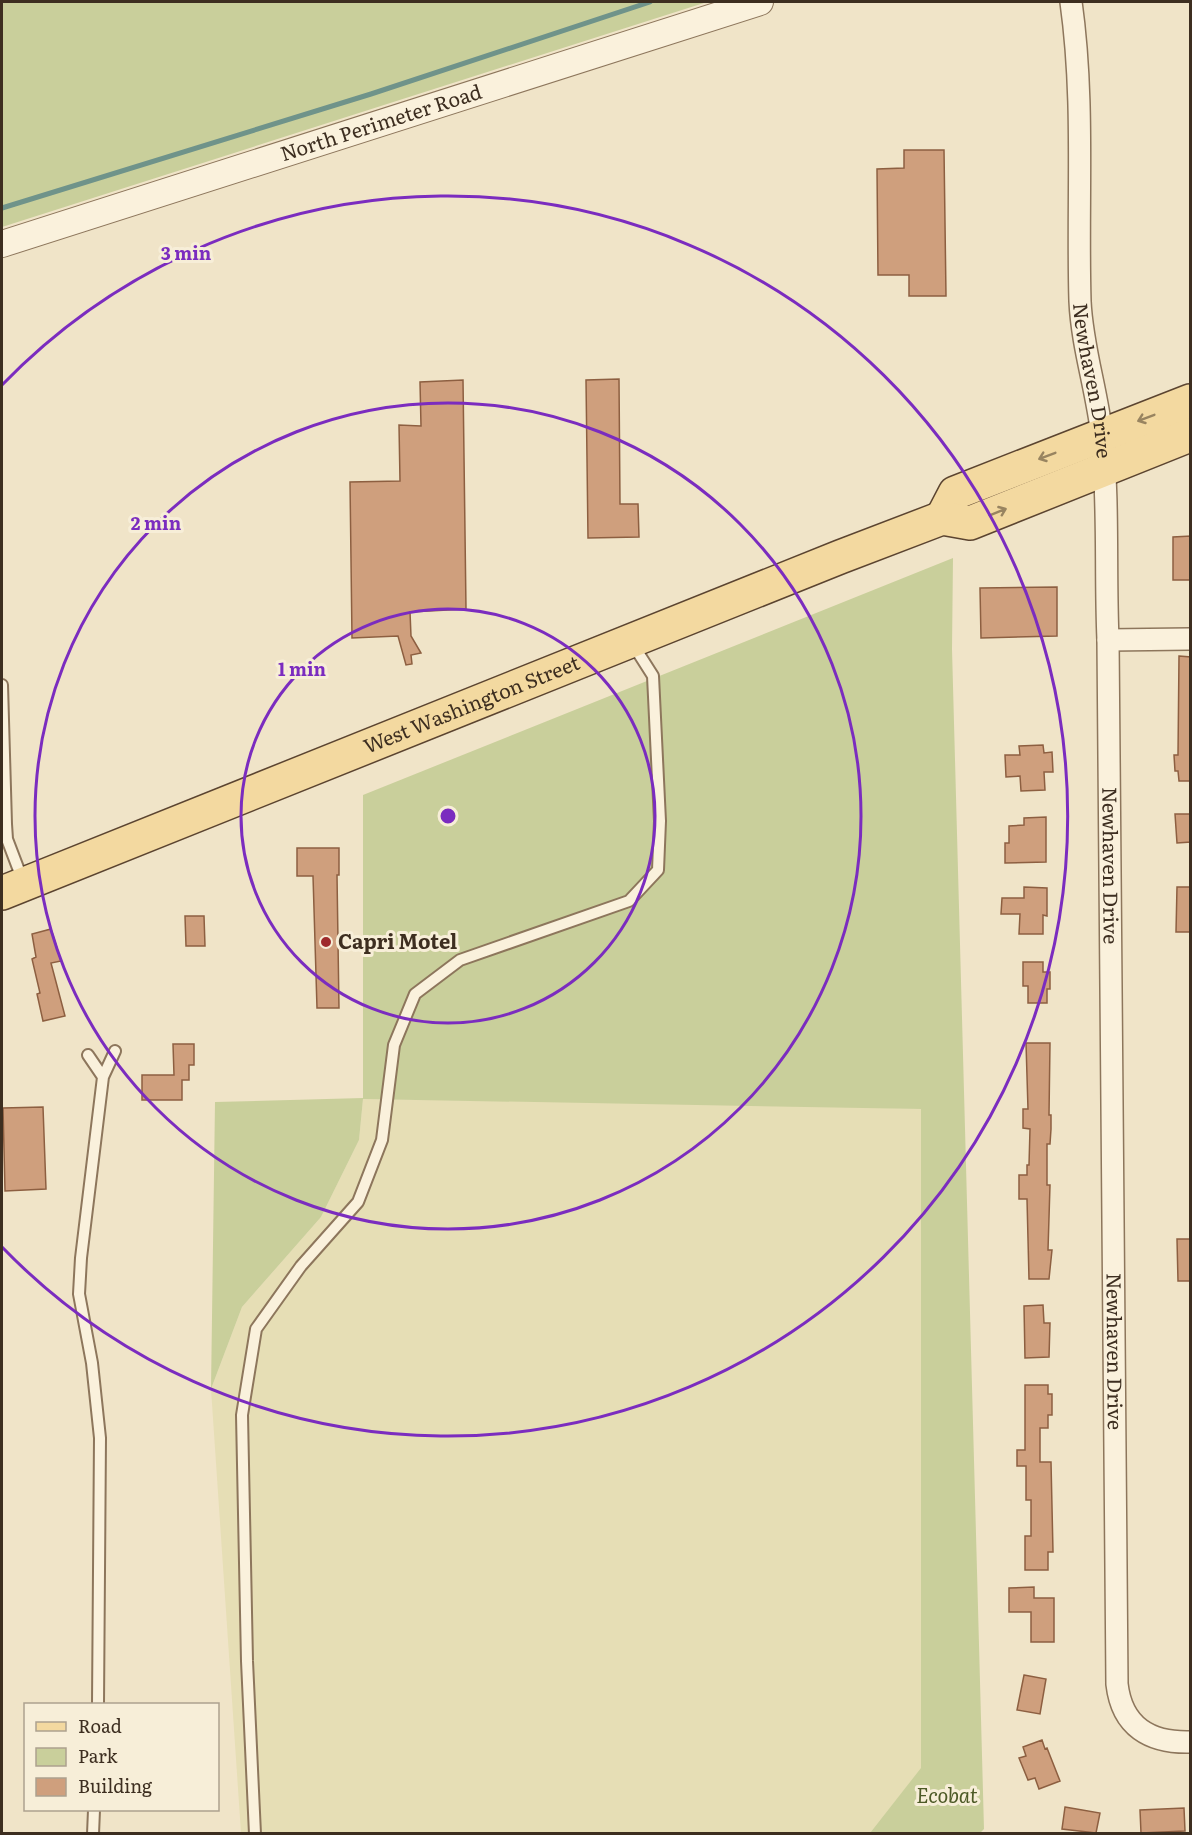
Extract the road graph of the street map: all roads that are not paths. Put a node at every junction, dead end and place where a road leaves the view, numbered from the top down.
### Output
1 (760, 2) edge
2 (1071, 2) edge
3 (2, 244) edge
4 (1191, 401) edge
5 (1102, 435) junction
6 (1191, 435) edge
7 (1104, 469) junction
8 (942, 518) junction
9 (1191, 639) edge
10 (1108, 640) junction
11 (630, 641) junction
12 (2, 685) edge
13 (3, 749) edge
14 (4, 825) edge
15 (13, 888) edge
16 (115, 1051) dead end
17 (88, 1055) dead end
18 (103, 1077) junction
19 (99, 1703) edge
20 (1191, 1742) edge
21 (94, 1811) edge
22 (93, 1833) edge
23 (255, 1833) edge

1 - 3 street, North Perimeter Road
2 - 5 street, Newhaven Drive
4 -> 5 main road
5 - 7 street, Newhaven Drive
5 -> 8 main road
6 - 7 main road
8 -> 7 main road
7 - 10 street, Newhaven Drive
8 - 11 main road, West Washington Street
9 - 10 street
10 - 20 street, Newhaven Drive
11 - 15 main road, West Washington Street
11 - 23 lane
12 - 13 lane
13 - 14 lane
14 - 15 lane
16 - 18 lane
17 - 18 lane
18 - 19 lane
21 - 22 lane

